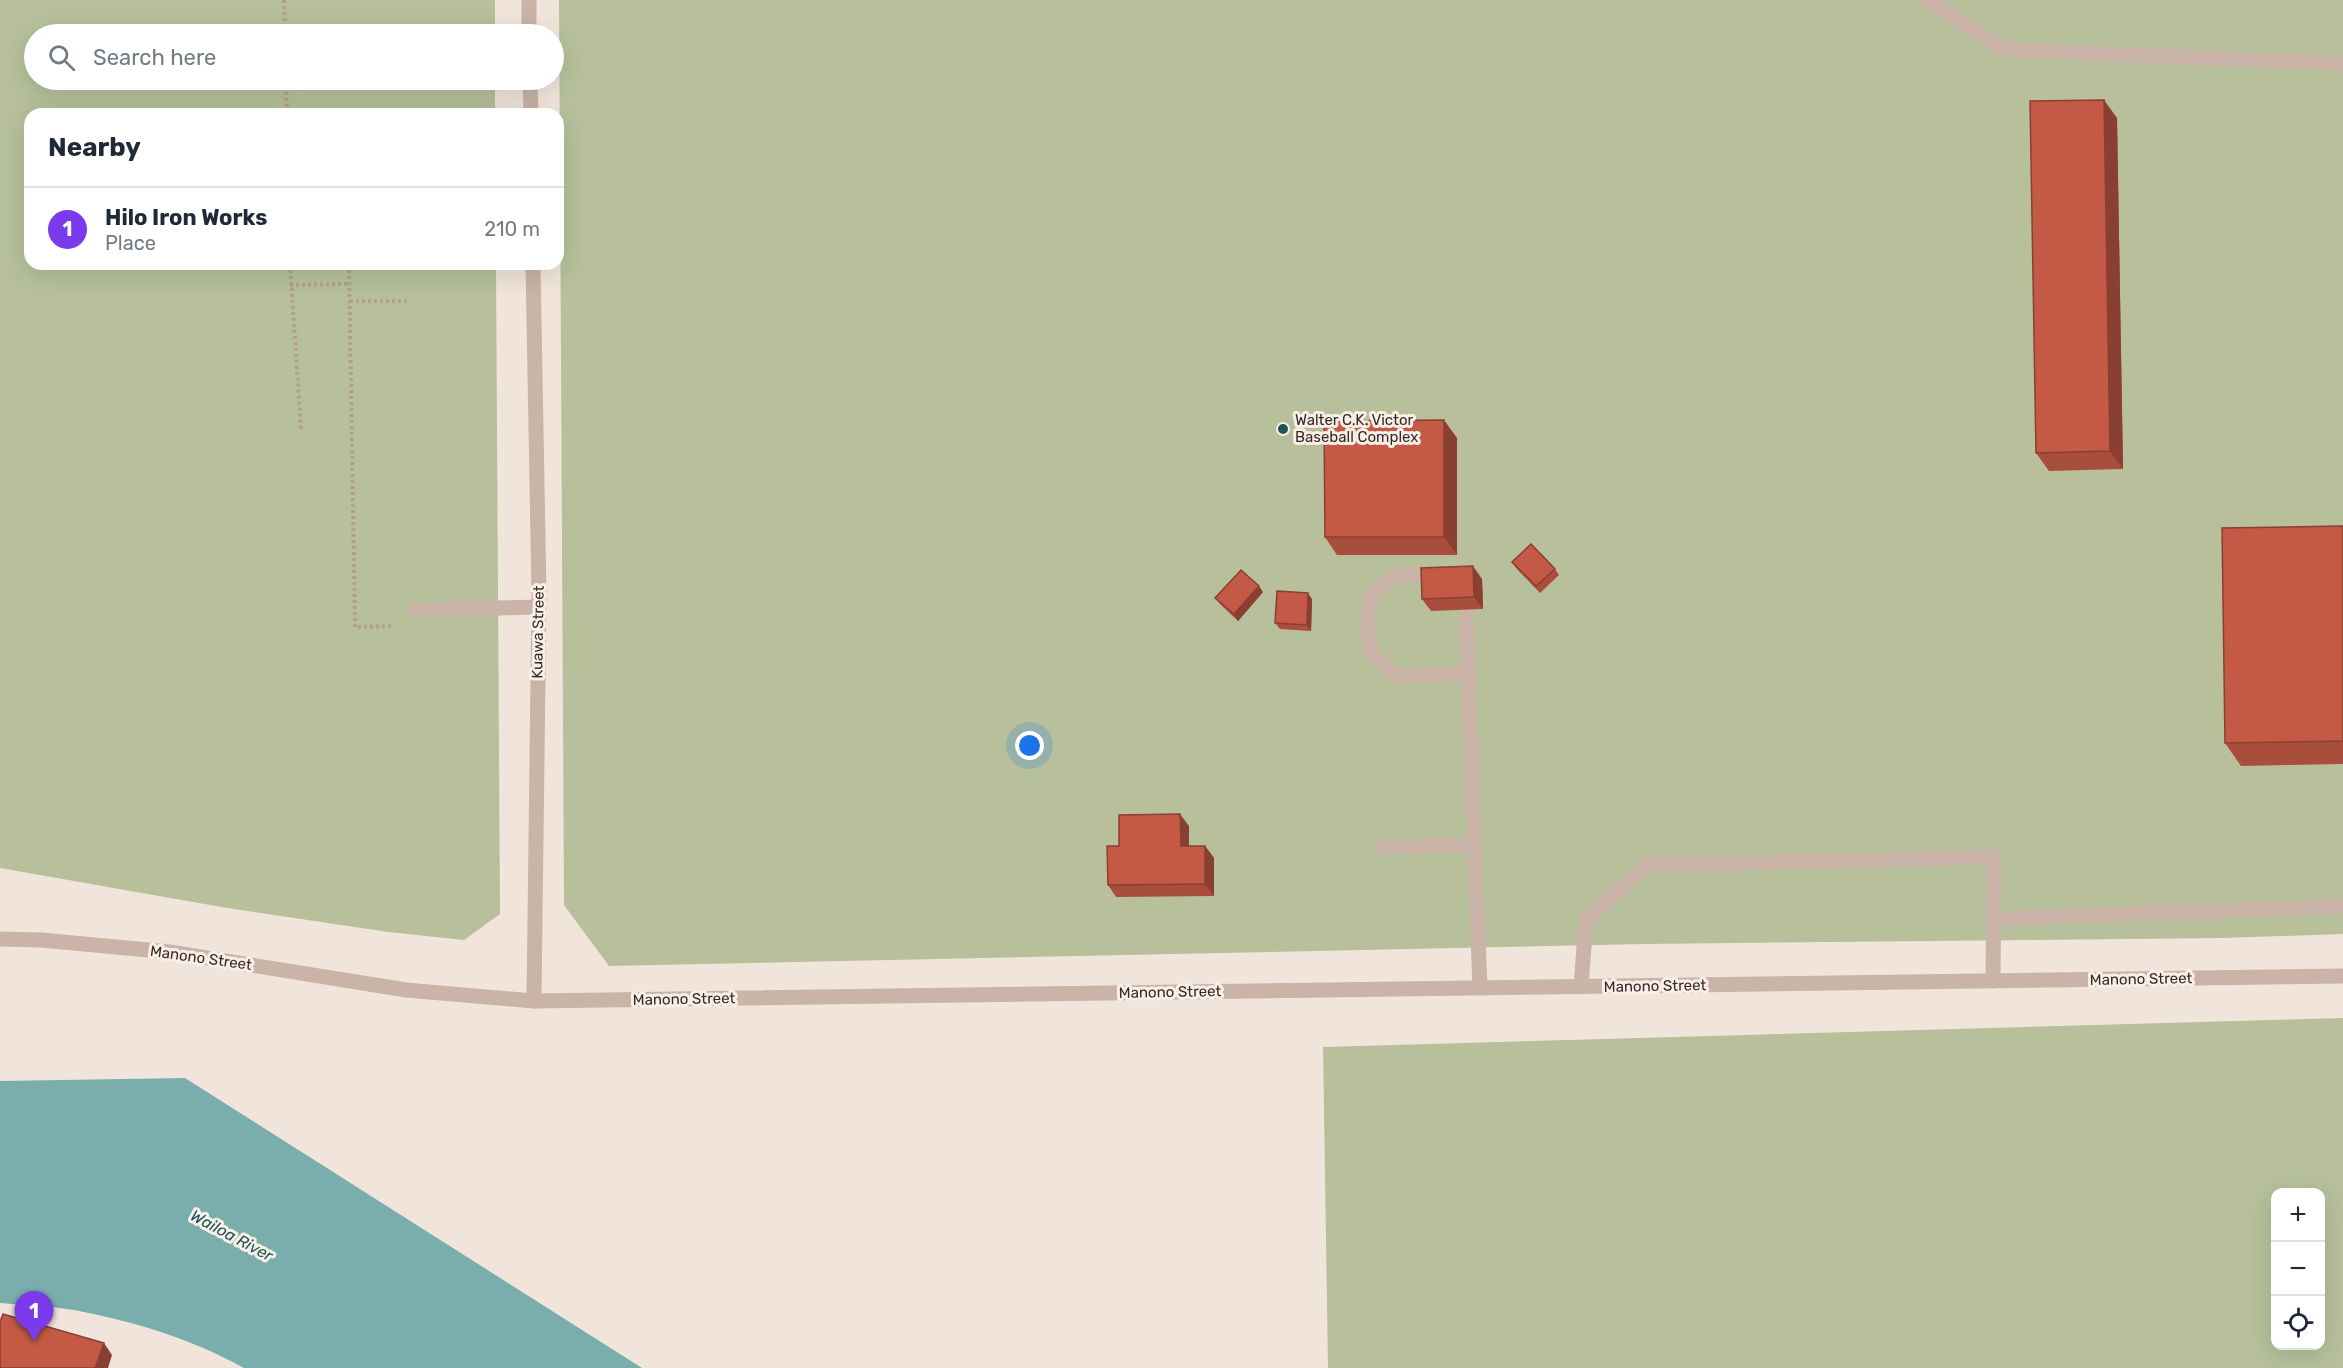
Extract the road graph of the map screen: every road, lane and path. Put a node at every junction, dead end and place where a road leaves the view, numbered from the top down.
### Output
1 (284, 0) edge
2 (529, 0) edge
3 (1927, 0) edge
4 (285, 24) edge
5 (529, 24) edge
6 (2343, 63) edge
7 (286, 90) edge
8 (530, 90) edge
9 (287, 108) edge
10 (531, 108) edge
11 (290, 270) edge
12 (350, 270) edge
13 (533, 270) edge
14 (350, 284) junction
15 (290, 285) junction
16 (350, 301) junction
17 (410, 301) dead end
18 (301, 430) dead end
19 (539, 607) junction
20 (414, 610) dead end
21 (399, 626) dead end
22 (1468, 673) junction
23 (1474, 845) junction
24 (1382, 847) dead end
25 (2343, 906) edge
26 (1994, 919) junction
27 (0, 939) edge
28 (2343, 976) edge
29 (1993, 981) junction
30 (1581, 987) junction
31 (1480, 988) junction
32 (534, 1001) junction

1 - 4 path
2 - 5 street
3 - 6 street
7 - 9 path
8 - 10 street
11 - 15 path
12 - 14 path
13 - 19 street, Kuawa Street
14 - 15 path
14 - 16 path
15 - 18 path
16 - 17 path
16 - 21 path
19 - 20 street
19 - 32 street, Kuawa Street
22 - 22 street
22 - 23 street
23 - 24 street
23 - 31 street
25 - 26 street
26 - 29 street
26 - 30 street
27 - 32 street, Manono Street
28 - 29 street, Manono Street
29 - 30 street, Manono Street
30 - 31 street, Manono Street
31 - 32 street, Manono Street

